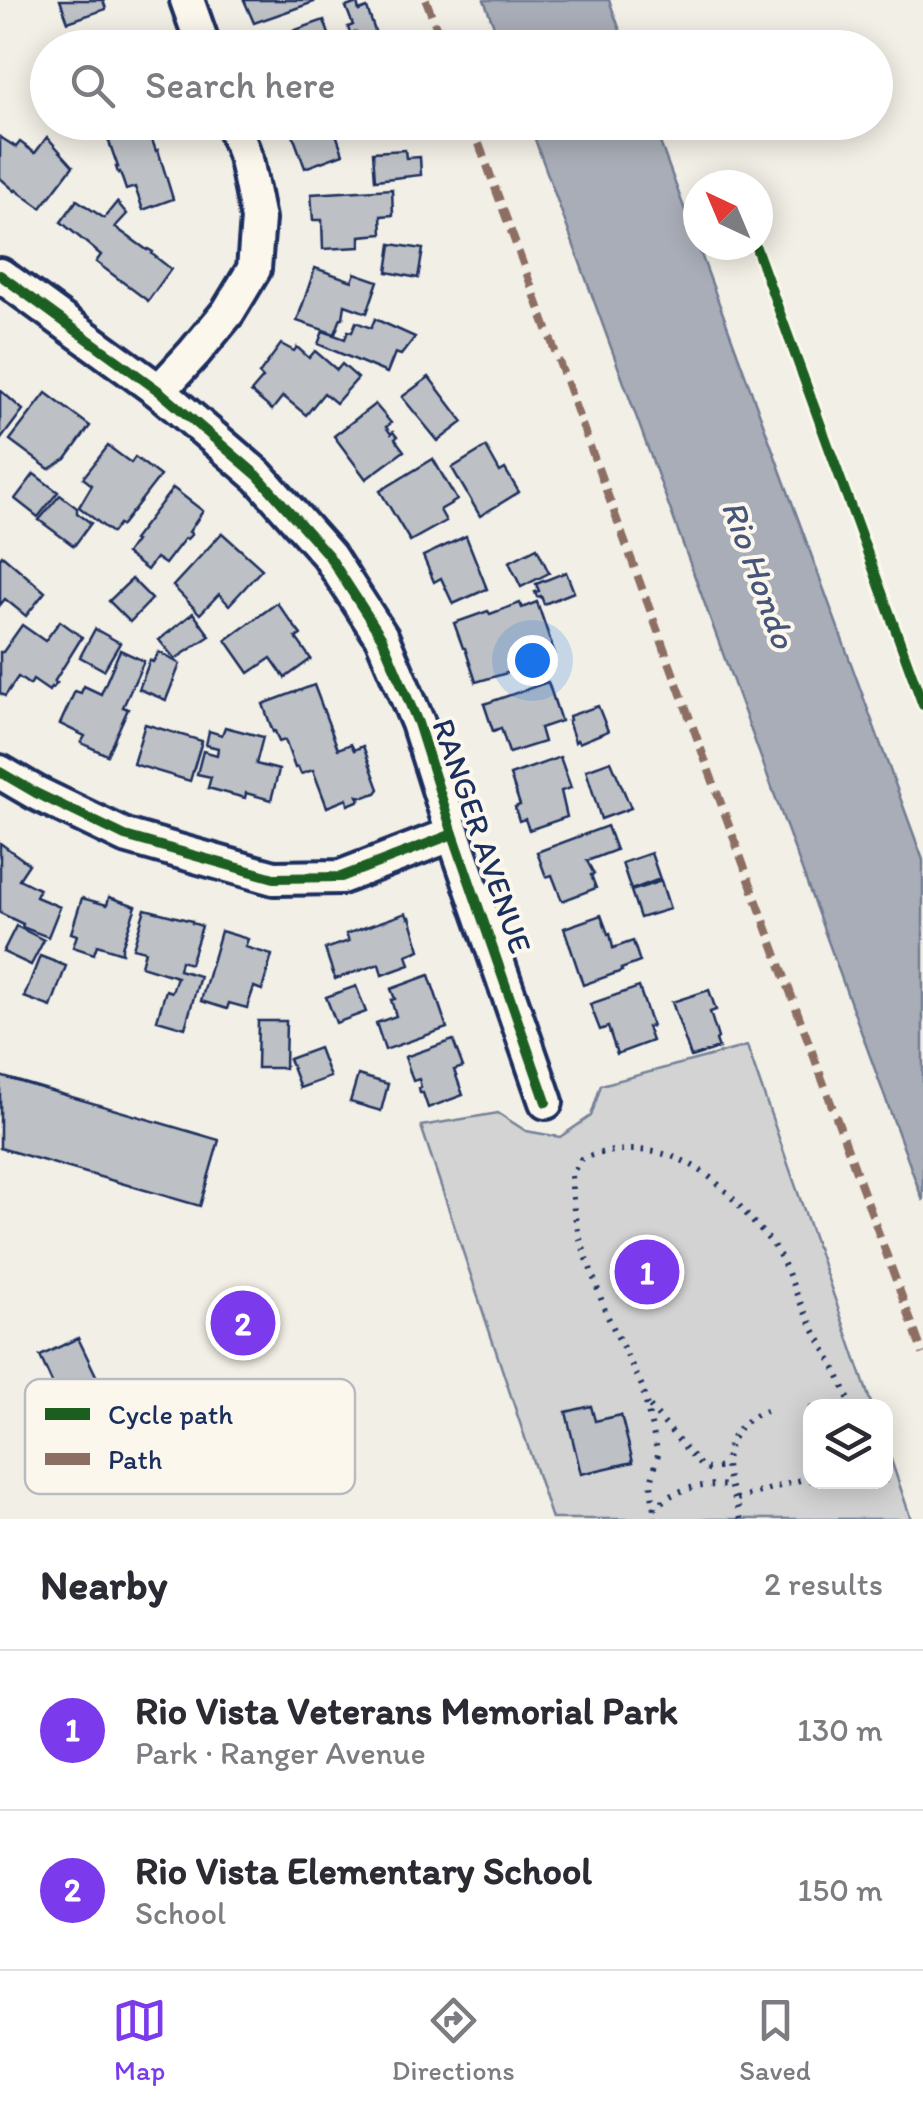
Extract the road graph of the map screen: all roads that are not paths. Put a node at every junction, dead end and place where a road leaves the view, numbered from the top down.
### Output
1 (187, 0) edge
2 (198, 30) edge
3 (239, 140) edge
4 (0, 275) edge
5 (159, 391) junction
6 (0, 772) edge
7 (453, 834) junction
8 (546, 1102) dead end

1 - 2 street
3 - 5 street
4 - 5 street, RANGER AVENUE
5 - 7 street, RANGER AVENUE
6 - 7 street
7 - 8 street, RANGER AVENUE

